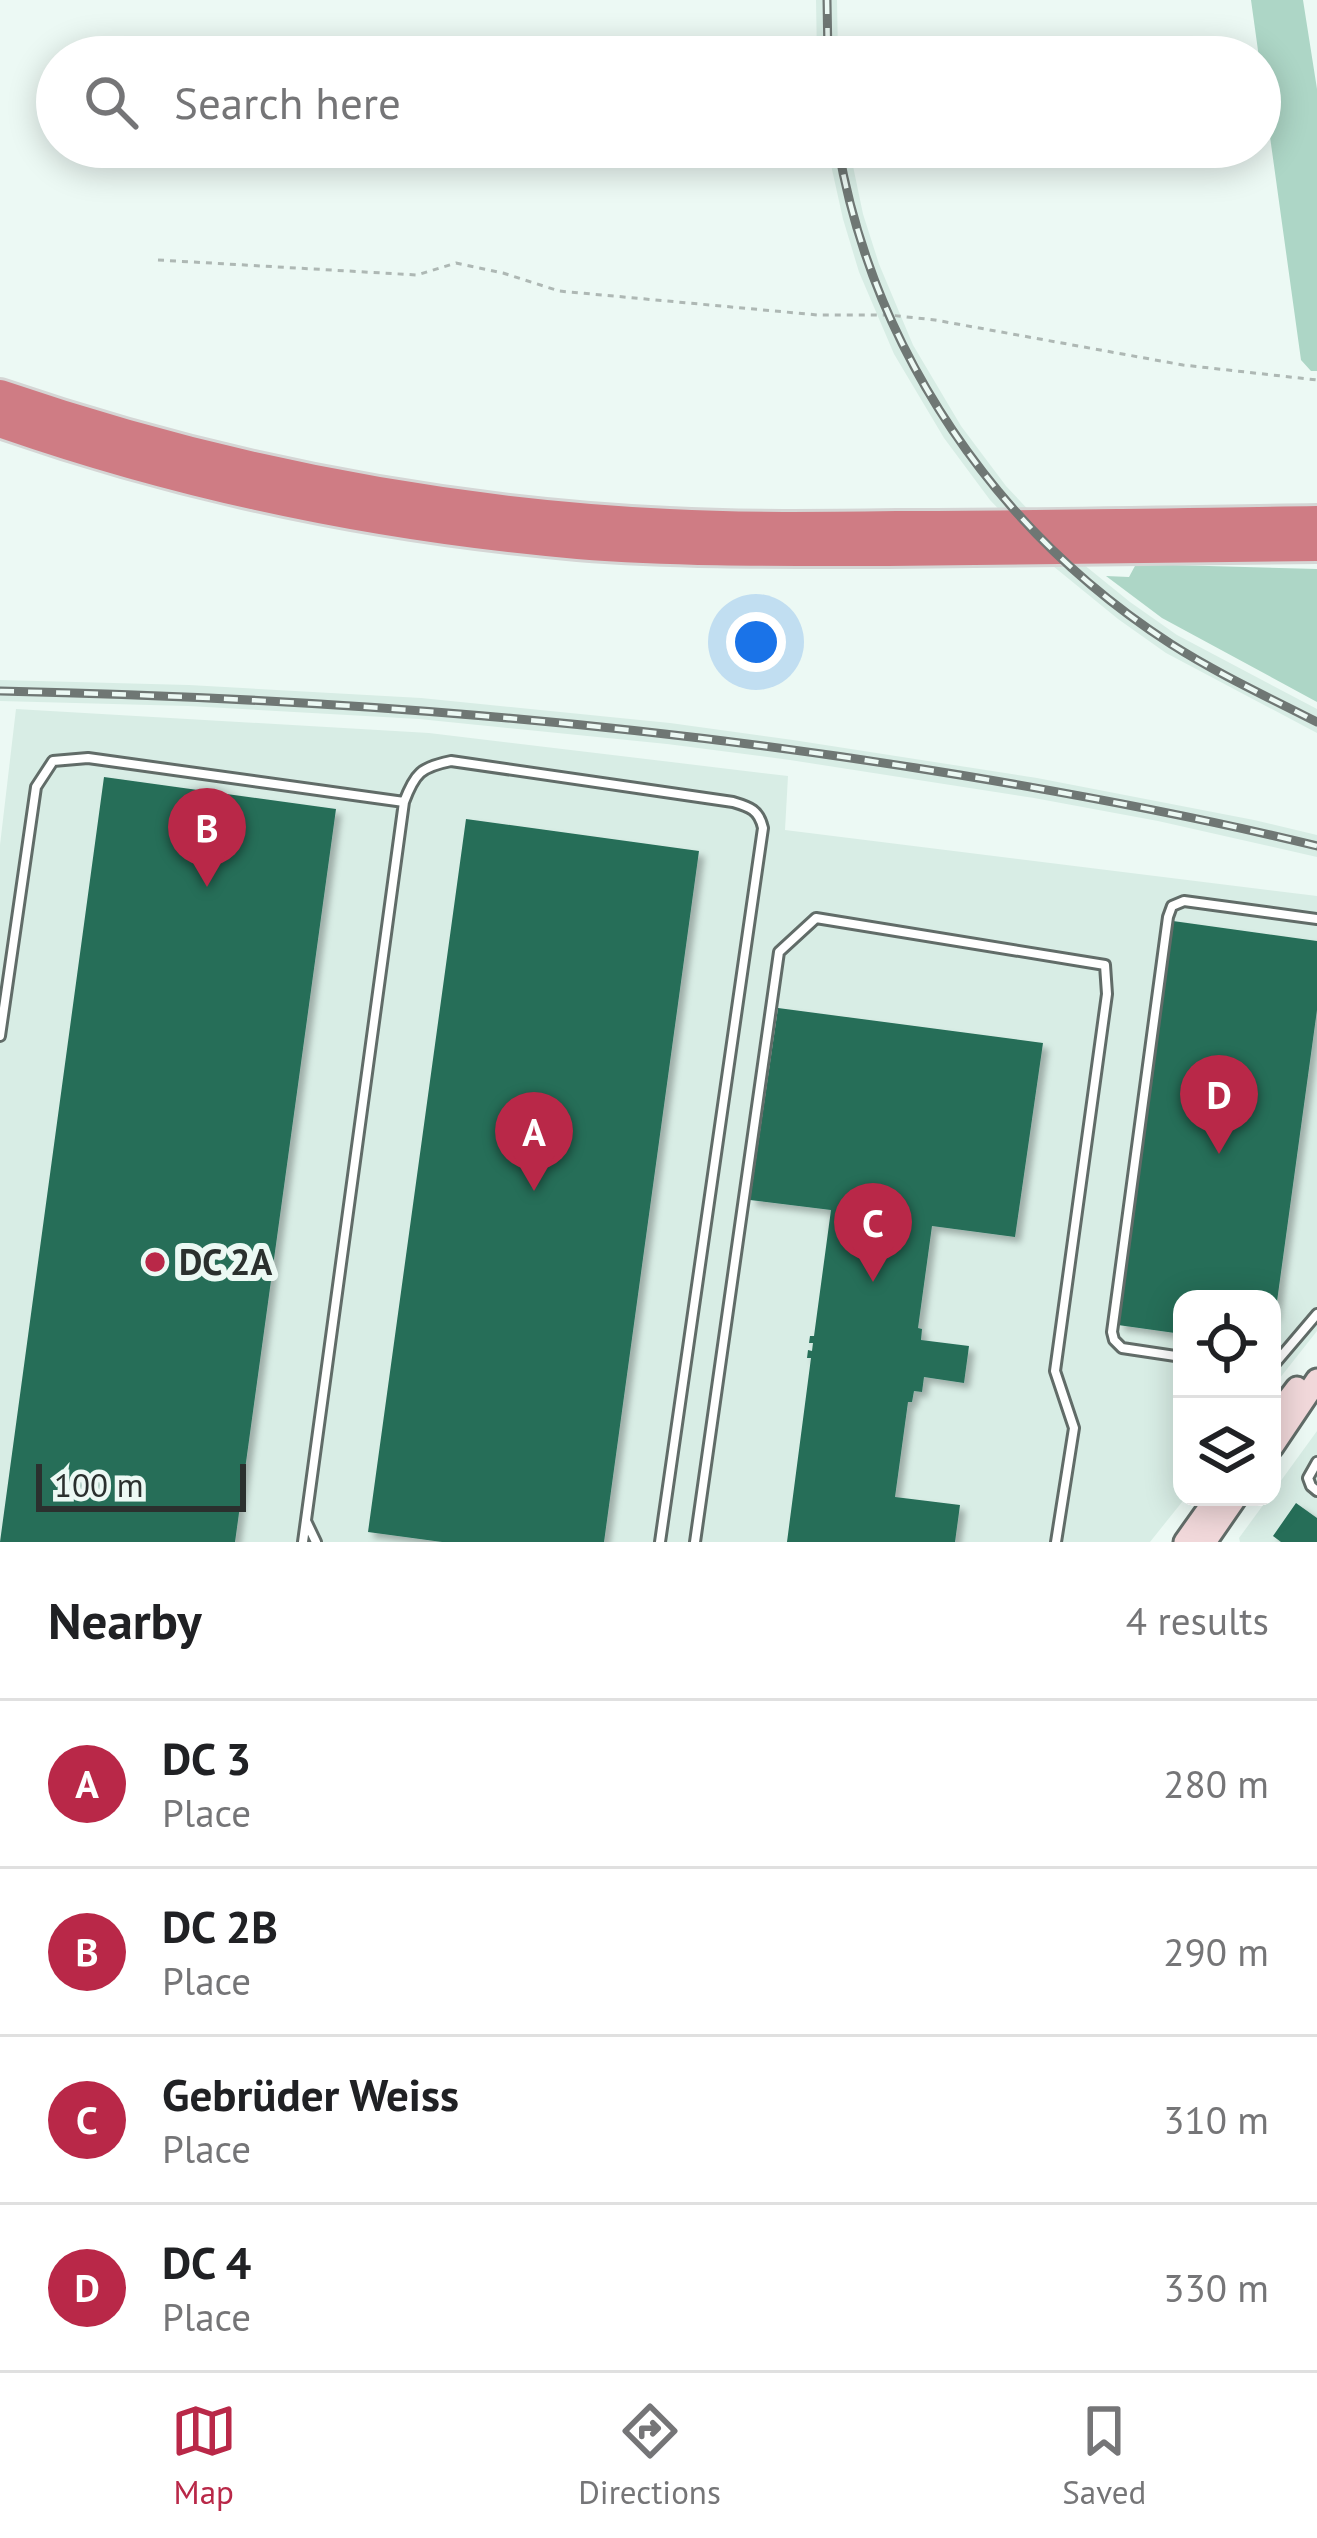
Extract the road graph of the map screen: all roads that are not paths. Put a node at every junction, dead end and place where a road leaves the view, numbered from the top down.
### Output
1 (0, 395) edge
2 (0, 422) edge
3 (1317, 521) edge
4 (1317, 546) edge
5 (404, 802) junction
6 (1317, 919) edge
7 (0, 1036) edge
8 (1317, 1314) edge
9 (1173, 1356) edge
10 (1281, 1356) edge
11 (1317, 1367) edge
12 (1317, 1380) edge
13 (1281, 1410) edge
14 (1281, 1434) edge
15 (1317, 1462) edge
16 (1317, 1491) edge
17 (1211, 1506) edge
18 (1231, 1506) edge
19 (306, 1520) junction
20 (1208, 1540) edge
21 (303, 1542) edge
22 (316, 1542) edge
23 (660, 1542) edge
24 (695, 1542) edge
25 (1056, 1542) edge
26 (1185, 1542) edge

1 - 3 highway
2 - 4 highway
5 - 7 lane
5 - 19 lane
5 - 23 lane
6 - 9 lane
8 - 10 lane
11 - 13 main road
12 - 14 main road
15 - 16 lane
17 - 26 main road
18 - 20 main road
19 - 21 lane
19 - 22 lane
24 - 25 lane

